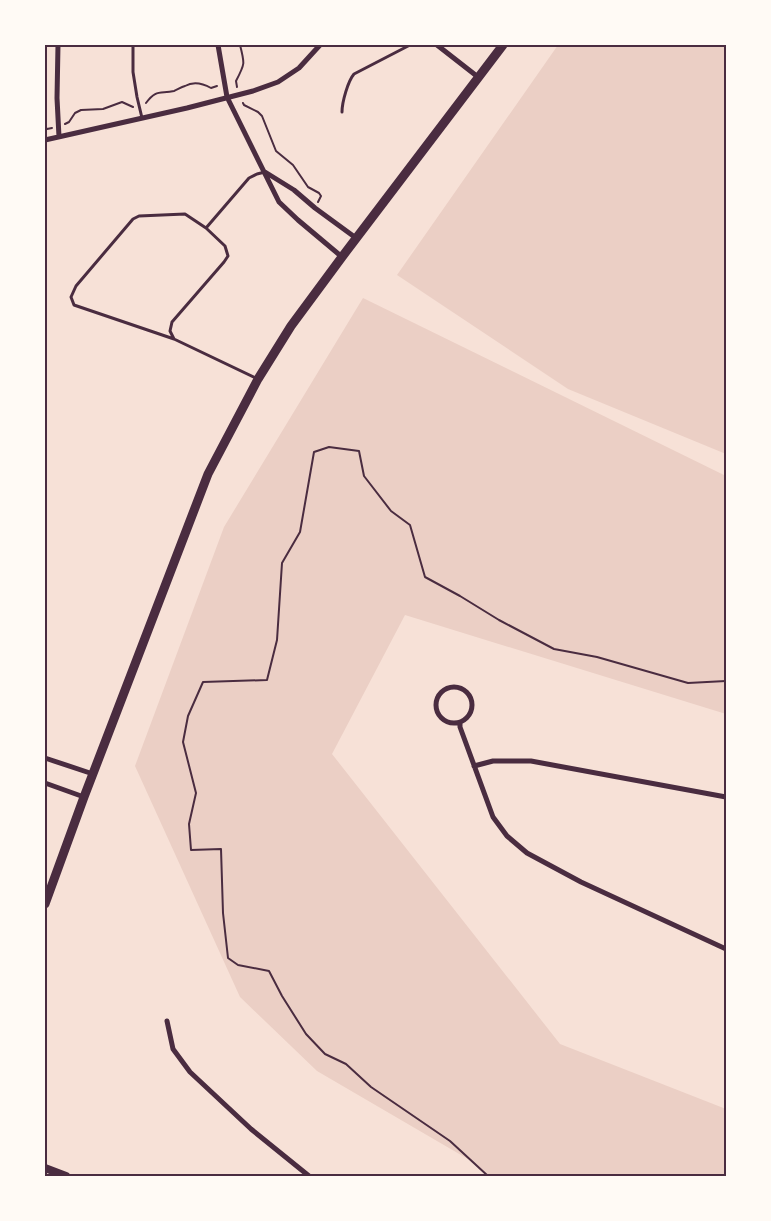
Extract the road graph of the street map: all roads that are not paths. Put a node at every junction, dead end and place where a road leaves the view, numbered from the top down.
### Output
1 (58, 45) edge
2 (134, 45) edge
3 (218, 45) edge
4 (320, 45) edge
5 (410, 45) edge
6 (438, 45) edge
7 (503, 45) edge
8 (478, 77) junction
9 (227, 97) junction
10 (342, 112) dead end
11 (142, 118) junction
12 (59, 137) junction
13 (45, 140) edge
14 (265, 172) junction
15 (206, 228) junction
16 (356, 238) junction
17 (342, 256) junction
18 (174, 339) junction
19 (258, 379) junction
20 (460, 722) junction
21 (45, 758) edge
22 (474, 766) junction
23 (93, 774) junction
24 (45, 783) edge
25 (726, 797) edge
26 (84, 798) junction
27 (45, 904) edge
28 (726, 949) edge
29 (167, 1021) dead end
30 (45, 1168) edge
31 (66, 1176) edge
32 (309, 1176) edge

1 - 12 street
2 - 11 lane
3 - 9 street
4 - 9 street
5 - 10 lane
6 - 8 street
7 - 8 main road
8 - 16 main road
9 - 11 street
9 - 14 street
11 - 12 street
12 - 13 street
14 - 15 lane
14 - 16 street
14 - 17 street
15 - 18 lane
15 - 18 lane
16 - 17 main road
17 - 19 main road
18 - 19 lane
19 - 23 main road
20 - 20 street
20 - 22 street
21 - 23 street
22 - 25 street
22 - 28 street
23 - 26 main road
24 - 26 street
26 - 27 main road
29 - 32 street
30 - 31 street

